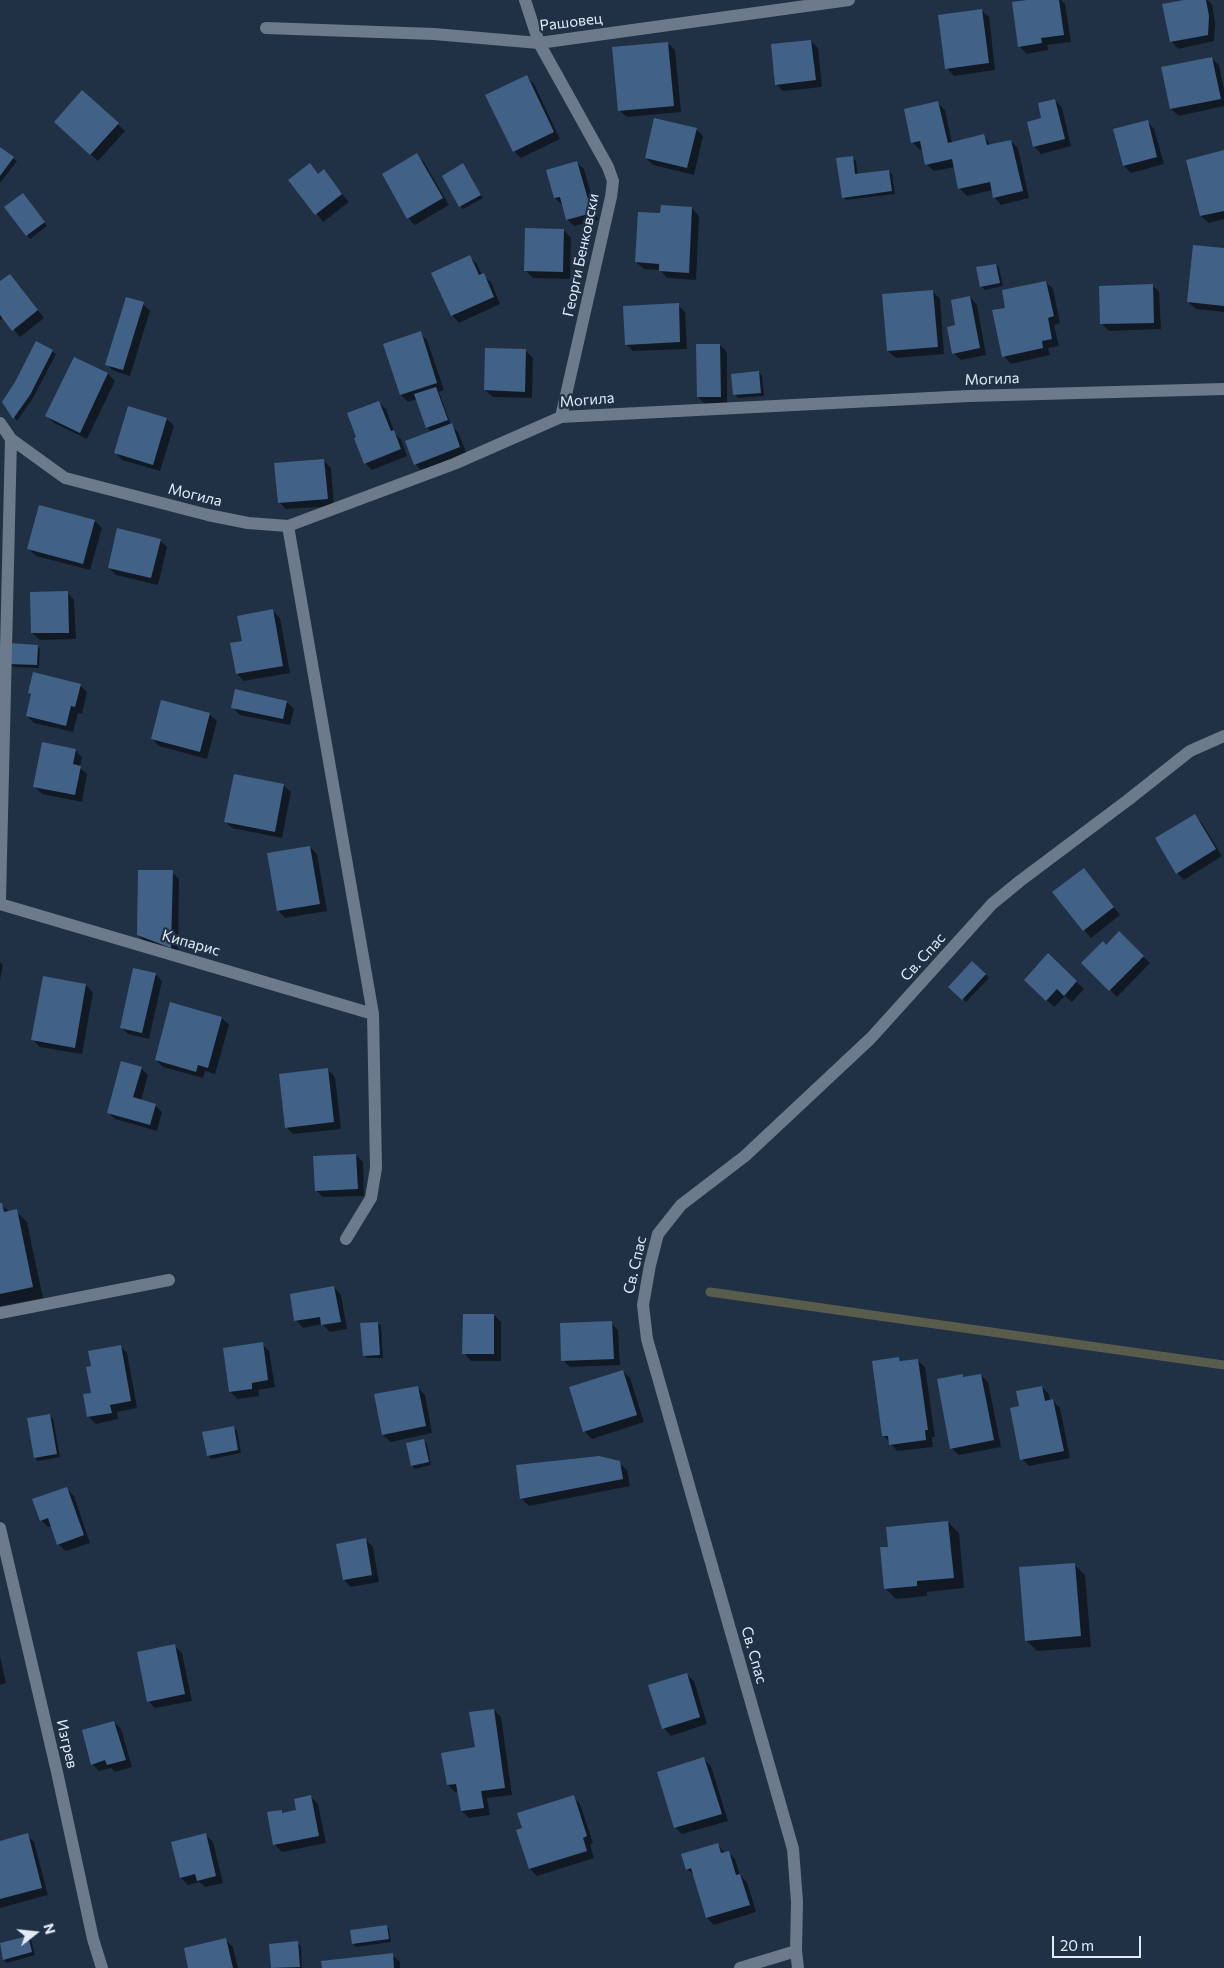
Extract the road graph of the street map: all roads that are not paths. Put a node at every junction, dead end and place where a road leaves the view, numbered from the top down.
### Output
1 (525, 0) edge
2 (849, 0) edge
3 (266, 28) dead end
4 (539, 44) junction
5 (1224, 389) edge
6 (561, 417) junction
7 (0, 423) edge
8 (11, 439) junction
9 (288, 526) junction
10 (1224, 736) edge
11 (0, 899) edge
12 (0, 904) edge
13 (373, 1014) junction
14 (346, 1239) dead end
15 (169, 1280) dead end
16 (0, 1313) edge
17 (0, 1528) edge
18 (796, 1951) junction
19 (102, 1968) edge
20 (740, 1968) edge
21 (798, 1968) edge

1 - 4 street, Георги Бенковски
2 - 4 street, Рашовец
3 - 4 street, Рашовец
4 - 6 street, Георги Бенковски
5 - 6 street, Могила
6 - 9 street, Могила
7 - 8 street, Могила
8 - 9 street, Могила
8 - 11 street
9 - 13 street
10 - 18 street, Св. Спас
12 - 13 street, Кипарис
13 - 14 street
15 - 16 street
17 - 19 street, Изгрев
18 - 20 street
18 - 21 street, Св. Спас

